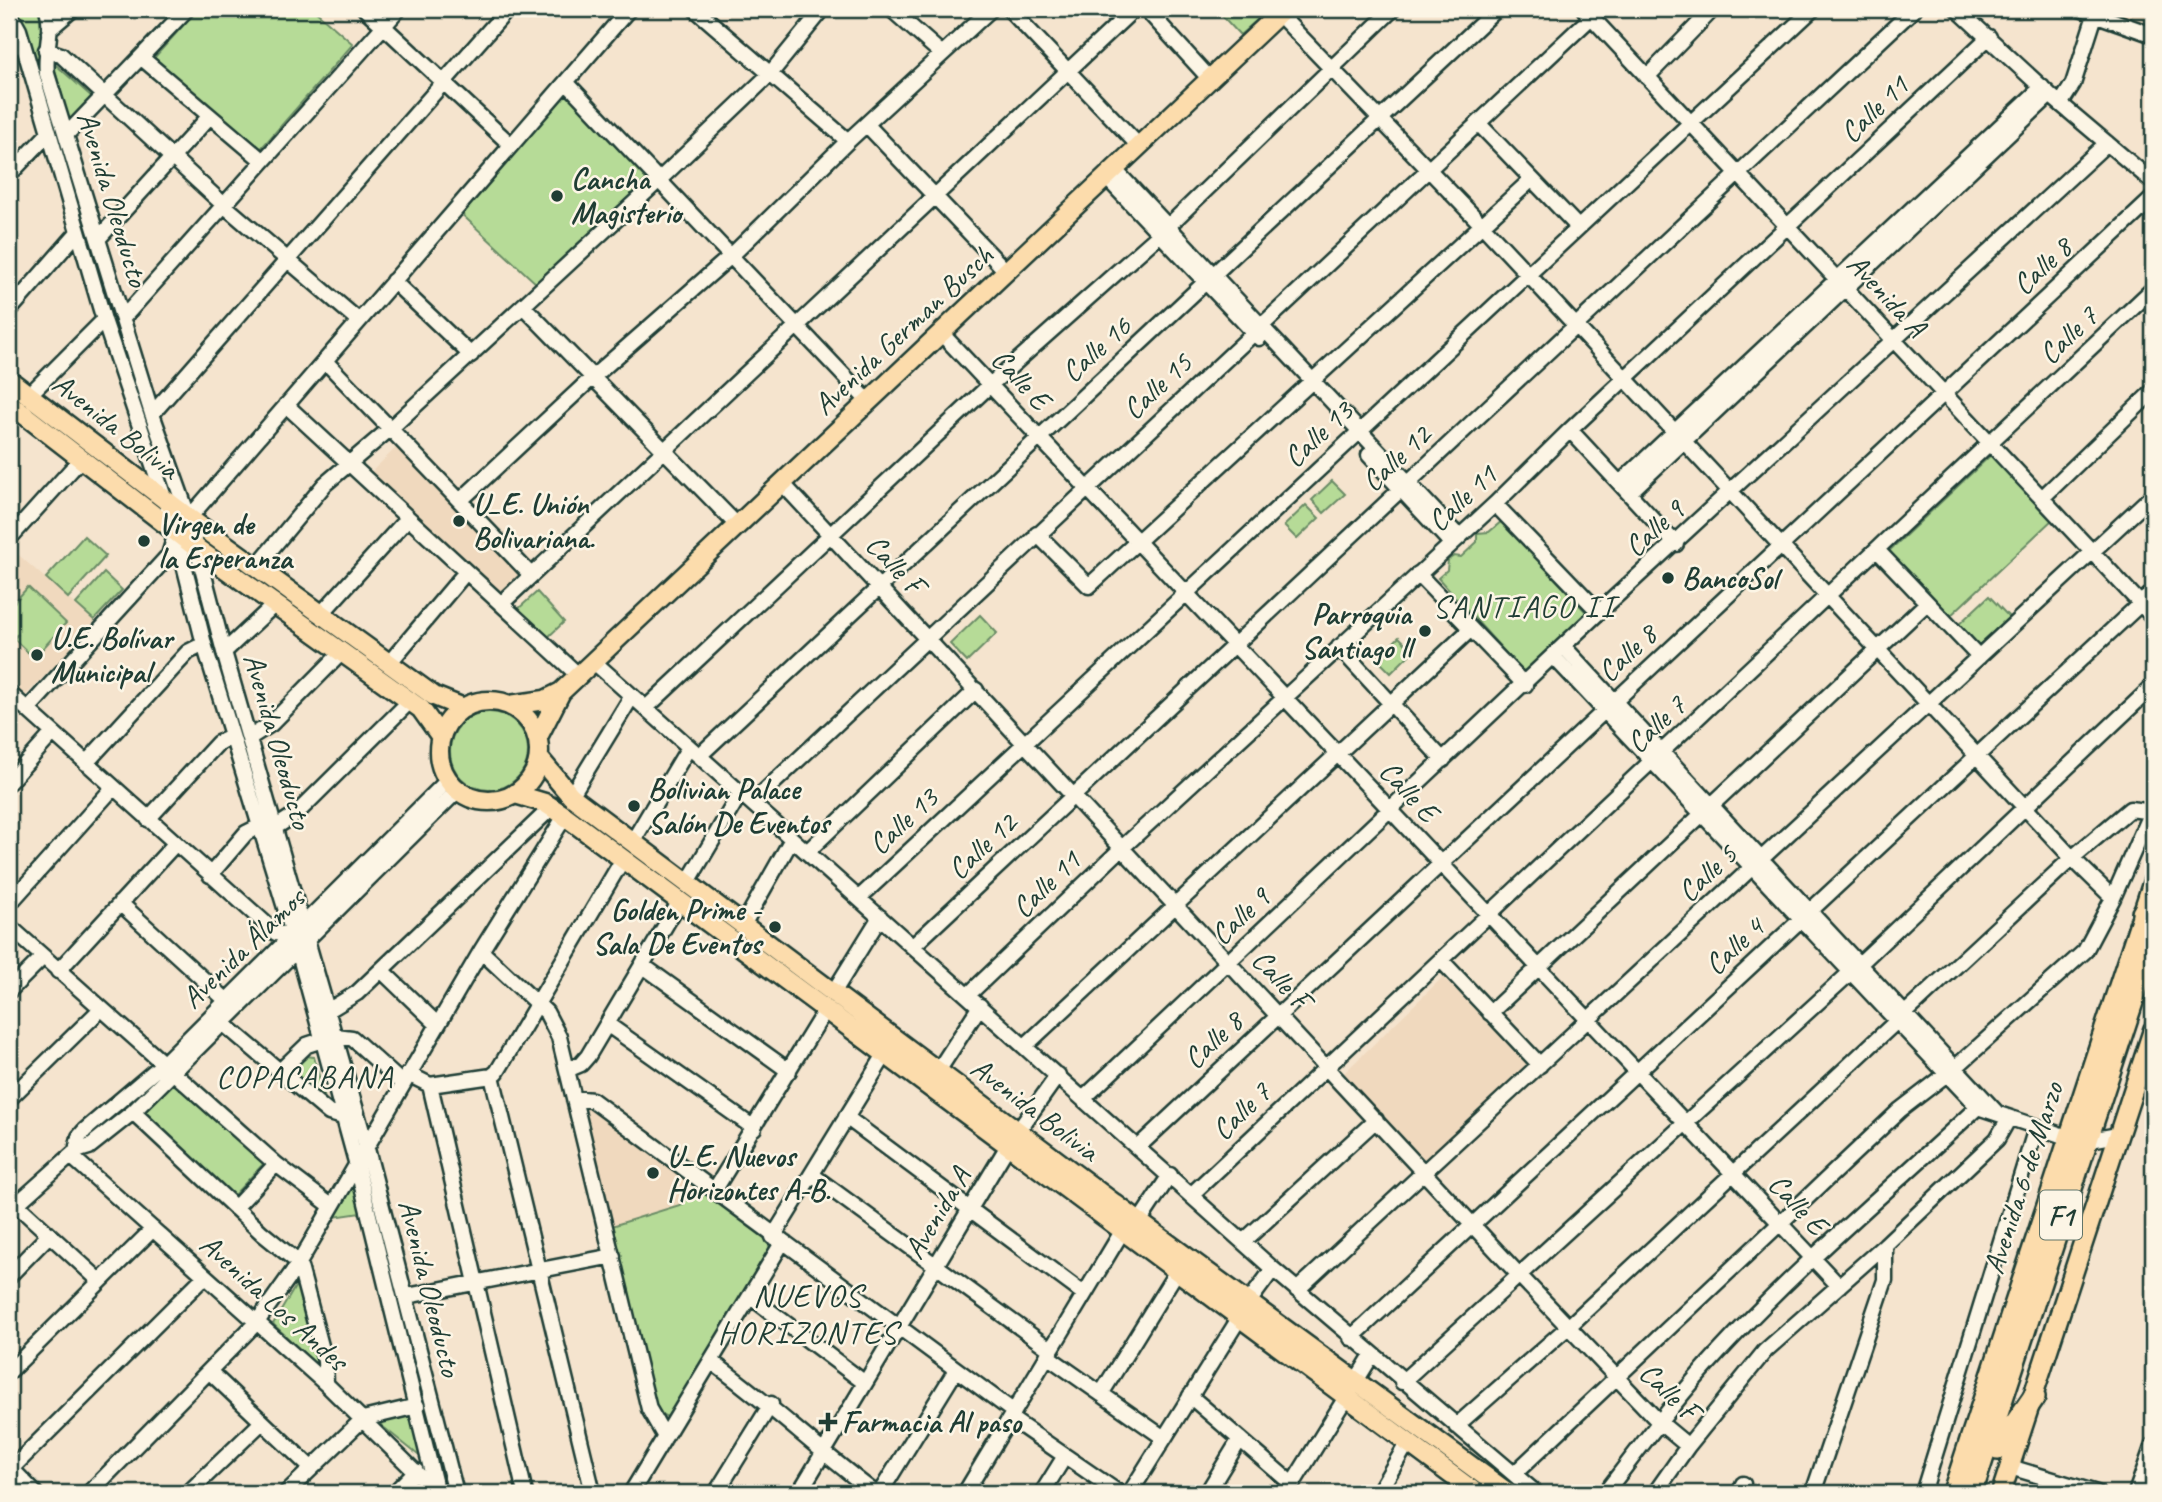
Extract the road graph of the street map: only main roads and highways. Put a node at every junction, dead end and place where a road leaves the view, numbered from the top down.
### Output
1 (1279, 10) edge
2 (9, 380) edge
3 (12, 411) edge
4 (561, 692) junction
5 (510, 705) junction
6 (464, 708) junction
7 (441, 737) junction
8 (538, 737) junction
9 (540, 758) junction
10 (515, 794) junction
11 (2153, 881) edge
12 (2148, 907) edge
13 (2153, 938) edge
14 (2153, 976) edge
15 (829, 1001) junction
16 (2153, 1030) edge
17 (2092, 1137) junction
18 (1014, 1138) junction
19 (1131, 1226) junction
20 (1244, 1310) junction
21 (2034, 1396) junction
22 (1998, 1449) junction
23 (1456, 1487) edge
24 (1476, 1493) edge
25 (1508, 1493) edge
26 (1952, 1493) edge
27 (1971, 1493) edge
28 (1984, 1493) edge
29 (2001, 1493) edge

1 - 4 main road, Avenida German Busch
2 - 6 main road, Avenida Bolivia
3 - 7 main road, Avenida Bolivia
4 - 5 main road, Avenida German Busch
4 - 8 main road, Avenida German Busch
5 - 6 main road
5 - 8 main road
6 - 7 main road
7 - 10 main road
8 - 9 main road
9 - 10 main road
9 - 15 main road, Avenida Bolivia
10 - 15 main road, Avenida Bolivia
11 - 12 main road, Avenida 6 de Marzo
12 - 17 main road, Avenida 6 de Marzo
13 - 17 highway, Avenida 6 de Marzo / F1
14 - 17 highway, Avenida 6 de Marzo / F1
15 - 18 main road, Avenida Bolivia
15 - 18 main road, Avenida Bolivia
16 - 17 main road, Avenida 6 de Marzo
17 - 21 main road, Avenida 6 de Marzo
17 - 22 highway, Avenida 6 de Marzo / F1
17 - 26 main road, Avenida 6 de Marzo
17 - 27 highway, Avenida 6 de Marzo / F1
18 - 19 main road, Avenida Bolivia
19 - 20 main road, Avenida Bolivia
19 - 20 main road, Avenida Bolivia
20 - 23 main road, Avenida Bolivia
20 - 25 main road, Avenida Bolivia
21 - 22 highway
21 - 29 main road, Avenida 6 de Marzo
22 - 28 highway, Avenida 6 de Marzo / F1
23 - 24 main road, Avenida Bolivia

